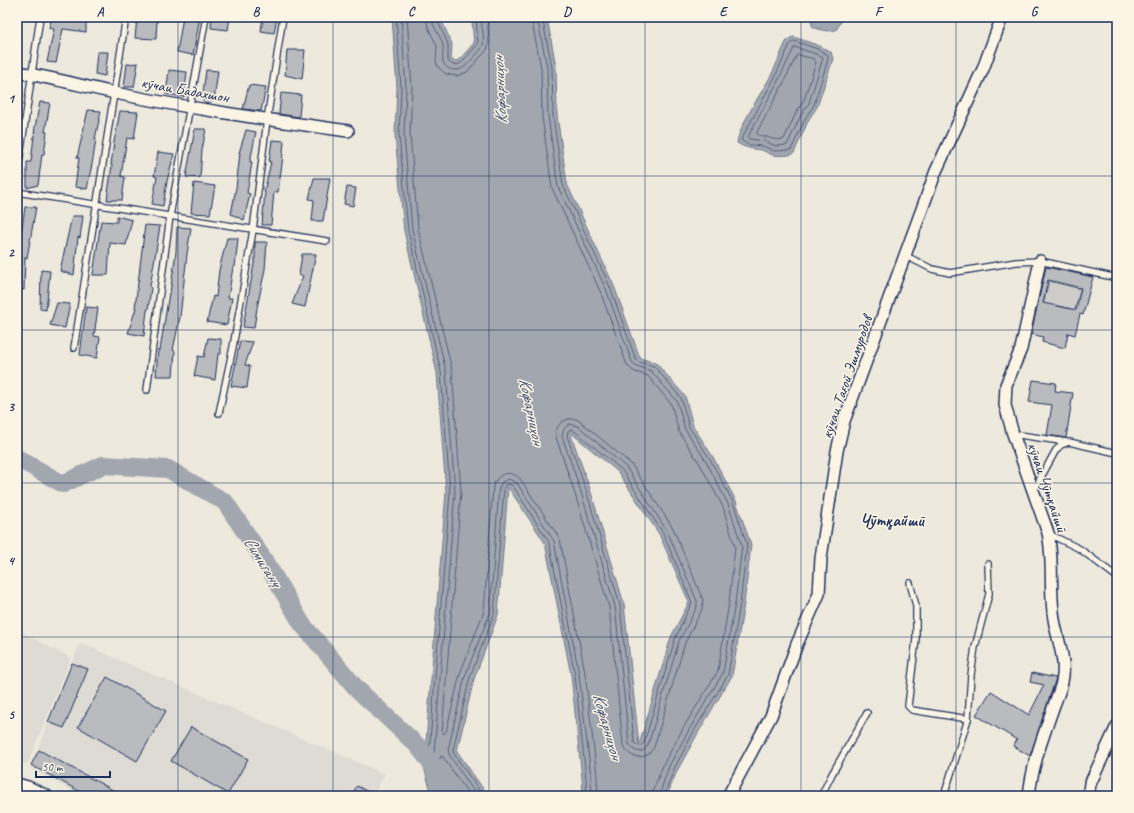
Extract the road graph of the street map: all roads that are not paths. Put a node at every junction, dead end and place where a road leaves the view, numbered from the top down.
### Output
1 (40, 17) edge
2 (126, 17) edge
3 (206, 17) edge
4 (283, 17) edge
5 (1002, 17) edge
6 (17, 72) edge
7 (33, 74) junction
8 (115, 93) junction
9 (190, 106) junction
10 (267, 120) junction
11 (348, 131) dead end
12 (17, 178) edge
13 (17, 192) edge
14 (96, 205) junction
15 (170, 216) junction
16 (253, 230) junction
17 (327, 241) dead end
18 (906, 256) junction
19 (1040, 261) junction
20 (1117, 278) edge
21 (74, 348) dead end
22 (147, 390) dead end
23 (219, 413) dead end
24 (1013, 434) junction
25 (1069, 442) junction
26 (1117, 454) edge
27 (1034, 491) junction
28 (1048, 534) junction
29 (988, 564) dead end
30 (1117, 577) edge
31 (910, 583) dead end
32 (867, 713) dead end
33 (968, 719) junction
34 (1117, 726) edge
35 (17, 784) edge
36 (47, 796) edge
37 (728, 796) edge
38 (821, 796) edge
39 (944, 796) edge
40 (1029, 796) edge
41 (1088, 796) edge

1 - 7 lane
2 - 8 lane
3 - 9 lane
4 - 10 lane
5 - 18 street, кӯчаи Тағой Эшмуродов
6 - 7 street, кӯчаи Бадахшон
7 - 8 street, кӯчаи Бадахшон
7 - 12 lane
8 - 9 street, кӯчаи Бадахшон
8 - 14 lane
9 - 10 street, кӯчаи Бадахшон
9 - 15 lane
10 - 11 street, кӯчаи Бадахшон
10 - 16 lane
13 - 14 lane
14 - 15 lane
14 - 21 lane
15 - 16 lane
15 - 22 lane
16 - 17 lane
16 - 23 lane
18 - 19 lane
18 - 37 street, кӯчаи Тағой Эшмуродов
19 - 20 lane
19 - 24 street, кӯчаи Чӯтқайшӣ
24 - 25 lane
24 - 27 street, кӯчаи Чӯтқайшӣ
25 - 26 lane
25 - 27 lane
27 - 28 street, кӯчаи Чӯтқайшӣ
28 - 30 lane
28 - 40 street, кӯчаи Чӯтқайшӣ
29 - 33 lane
31 - 33 lane
32 - 38 lane
33 - 39 lane
34 - 41 street
35 - 36 street

